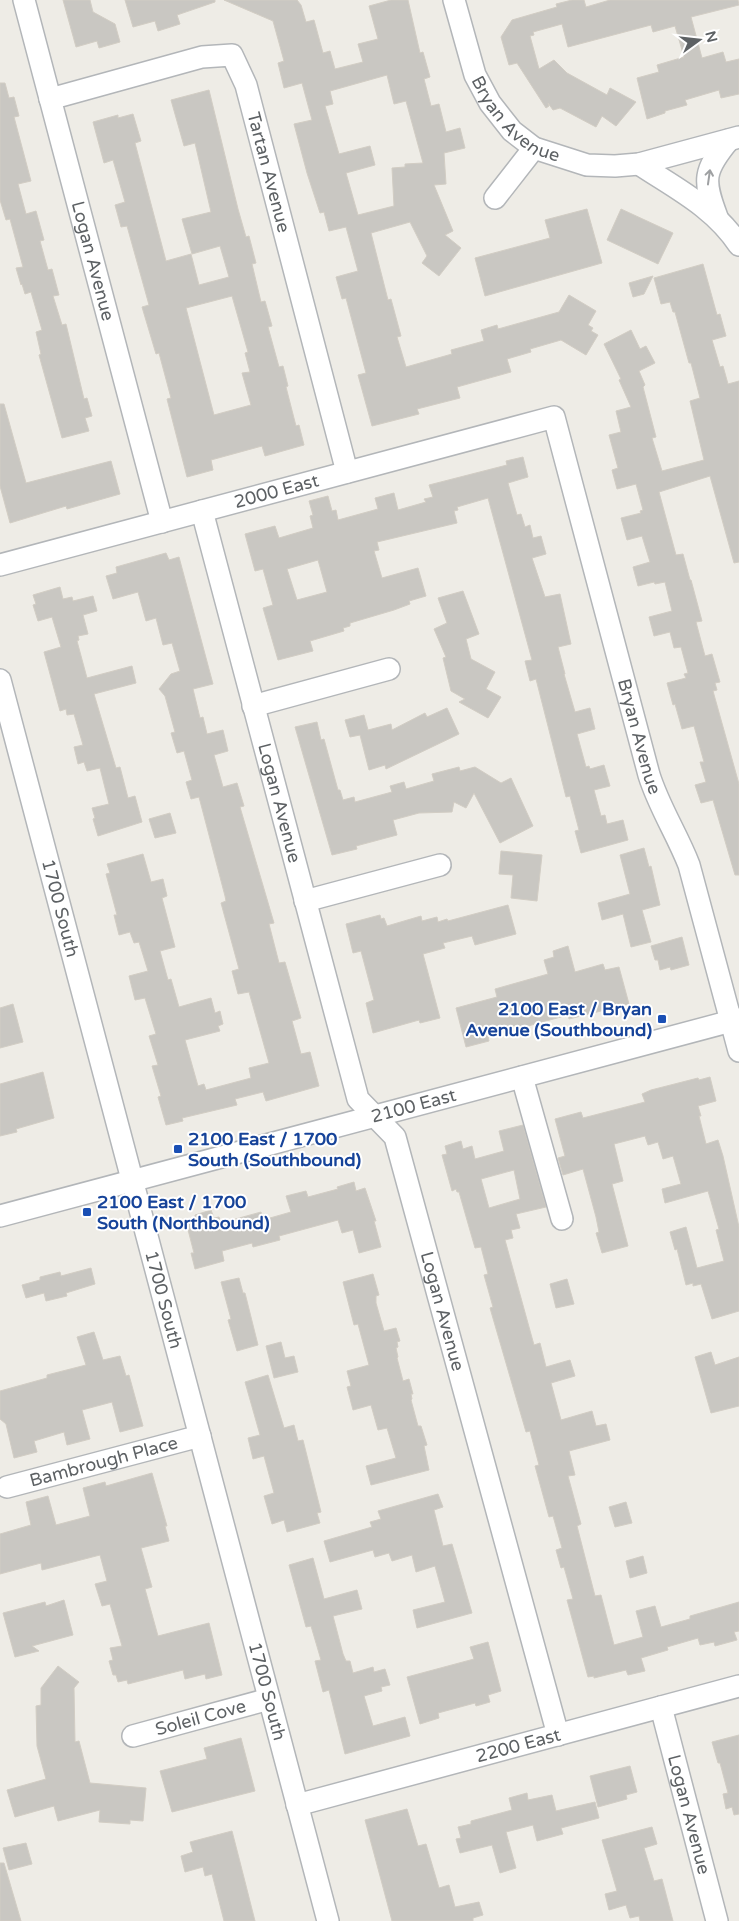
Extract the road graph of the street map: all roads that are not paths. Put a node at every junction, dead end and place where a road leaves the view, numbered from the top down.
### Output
1 (24, 0) edge
2 (454, 0) edge
3 (50, 99) junction
4 (734, 139) edge
5 (534, 148) junction
6 (639, 164) junction
7 (495, 198) dead end
8 (717, 217) junction
9 (739, 245) edge
10 (554, 417) joint
11 (347, 472) junction
12 (202, 511) junction
13 (162, 522) junction
14 (0, 565) edge
15 (389, 669) dead end
16 (0, 680) edge
17 (253, 706) junction
18 (440, 865) dead end
19 (305, 901) junction
20 (735, 1020) edge
21 (739, 1051) edge
22 (522, 1077) junction
23 (376, 1116) junction
24 (132, 1180) junction
25 (0, 1216) edge
26 (562, 1219) dead end
27 (200, 1436) junction
28 (7, 1486) dead end
29 (739, 1686) edge
30 (269, 1699) junction
31 (661, 1707) junction
32 (558, 1735) junction
33 (133, 1736) dead end
34 (297, 1805) junction
35 (328, 1921) edge
36 (718, 1921) edge

1 - 3 street, Logan Avenue
2 - 5 street, Bryan Avenue
3 - 11 street, Tartan Avenue
3 - 13 street, Logan Avenue
4 - 6 street, Bryan Avenue
8 -> 4 street
5 - 6 street, Bryan Avenue
5 - 7 street
6 - 8 street
8 - 9 street
10 - 11 street, 2000 East
10 - 20 street, Bryan Avenue
11 - 12 street, 2000 East
12 - 13 street, 2000 East
12 - 17 street, Logan Avenue
13 - 14 street, 2000 East
15 - 17 street
16 - 24 street, 1700 South
17 - 19 street, Logan Avenue
18 - 19 street
19 - 23 street, Logan Avenue
20 - 21 street, Bryan Avenue
20 - 22 street, 2100 East
22 - 23 street, 2100 East
22 - 26 street
23 - 24 street, 2100 East
23 - 32 street, Logan Avenue
24 - 25 street, 2100 East
24 - 27 street, 1700 South
27 - 28 street, Bambrough Place
27 - 30 street, 1700 South
29 - 31 street, 2200 East
30 - 33 street, Soleil Cove
30 - 34 street, 1700 South
31 - 32 street, 2200 East
31 - 36 street, Logan Avenue
32 - 34 street, 2200 East
34 - 35 street, 1700 South

